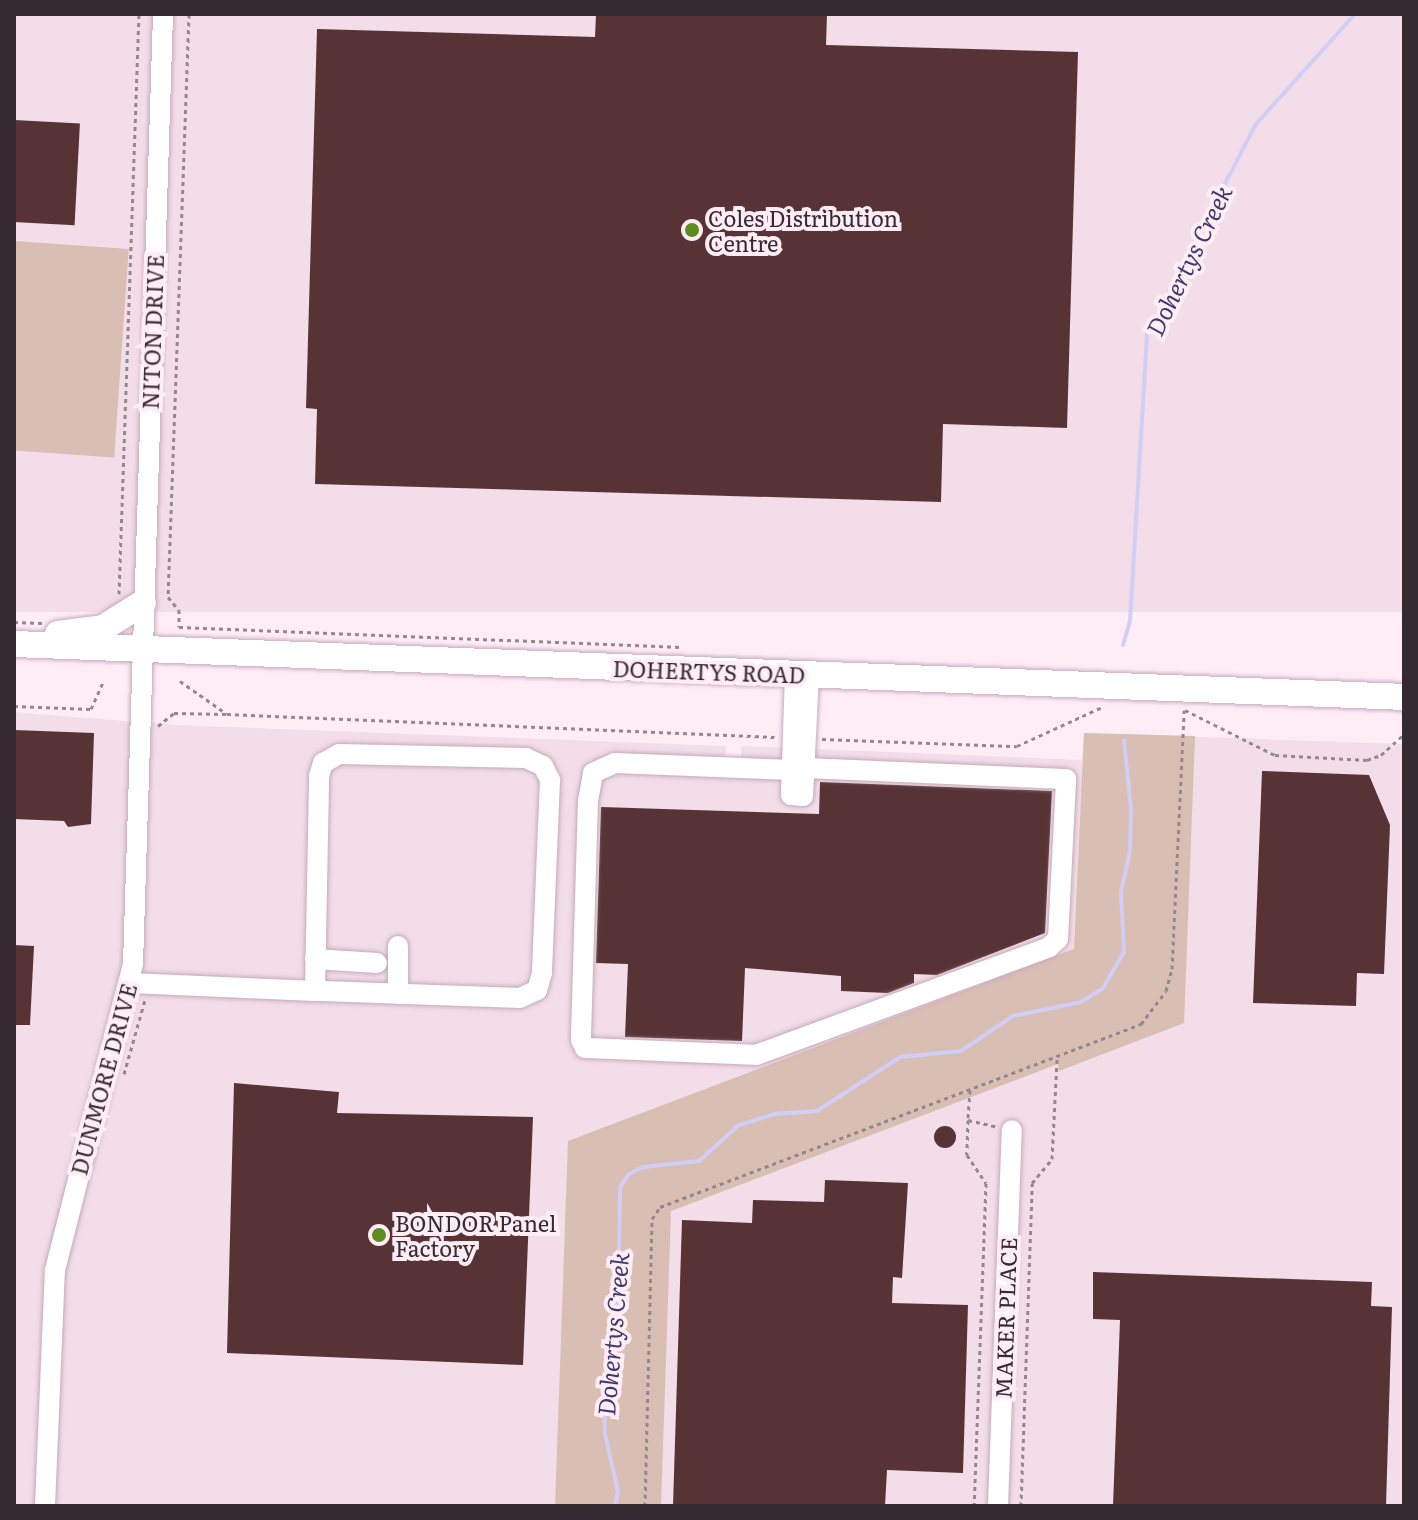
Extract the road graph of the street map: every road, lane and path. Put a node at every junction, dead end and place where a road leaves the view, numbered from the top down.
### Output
1 (139, 14) edge
2 (163, 14) edge
3 (189, 14) edge
4 (143, 603) junction
5 (108, 606) dead end
6 (14, 632) edge
7 (14, 644) edge
8 (682, 647) dead end
9 (141, 650) junction
10 (802, 674) junction
11 (104, 680) dead end
12 (1404, 697) edge
13 (14, 706) edge
14 (1184, 709) dead end
15 (798, 769) junction
16 (398, 946) dead end
17 (315, 959) junction
18 (377, 963) dead end
19 (130, 983) junction
20 (315, 991) junction
21 (398, 994) junction
22 (1057, 1059) junction
23 (970, 1090) junction
24 (968, 1120) junction
25 (1012, 1130) joint
26 (45, 1506) edge
27 (645, 1506) edge
28 (974, 1506) edge
29 (998, 1506) edge
30 (1021, 1506) edge

1 - 5 path
2 - 4 street, NITON DRIVE
3 - 8 path
4 - 6 main road
4 - 9 street, NITON DRIVE
7 - 9 main road, DOHERTYS ROAD
9 - 10 main road, DOHERTYS ROAD
9 - 19 street, DUNMORE DRIVE
10 - 12 main road, DOHERTYS ROAD
10 - 15 street
11 - 13 path
14 - 22 path
15 - 15 street
16 - 21 street
17 - 18 street
17 - 20 street
17 - 21 street
19 - 20 street
19 - 26 street, DUNMORE DRIVE
20 - 21 street
22 - 23 path
22 - 30 path
23 - 24 path
23 - 27 path
24 - 25 path
24 - 28 path
25 - 29 street, MAKER PLACE

